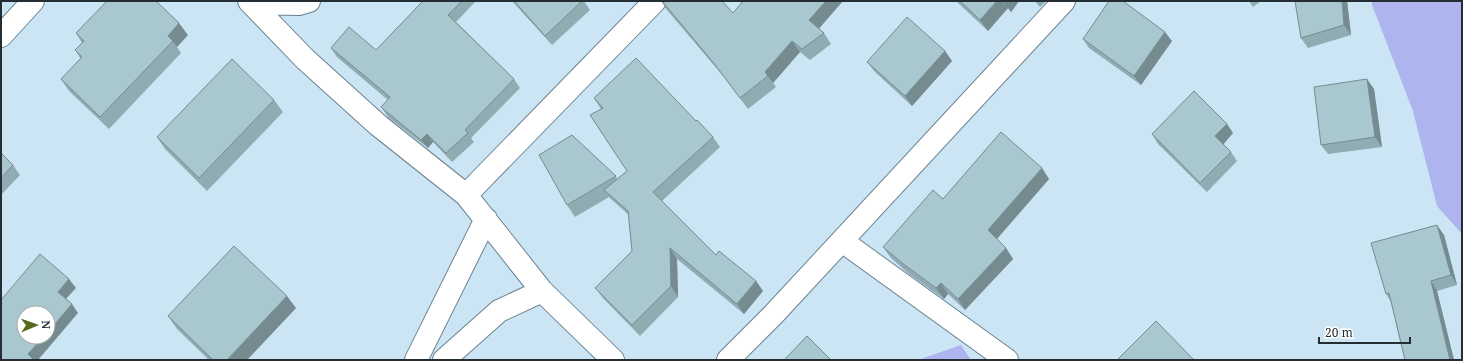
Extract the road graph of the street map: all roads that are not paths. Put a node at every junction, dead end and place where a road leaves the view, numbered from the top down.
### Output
1 (34, 1) edge
2 (309, 1) edge
3 (655, 1) edge
4 (1064, 1) edge
5 (250, 2) edge
6 (1, 36) edge
7 (466, 195) junction
8 (486, 219) junction
9 (842, 241) junction
10 (542, 292) junction
11 (416, 360) edge
12 (444, 360) edge
13 (613, 360) edge
14 (728, 360) edge
15 (1007, 360) edge

1 - 6 street
2 - 5 street
3 - 7 street
4 - 9 street
5 - 7 street
7 - 8 street
8 - 10 street
8 - 11 street
9 - 14 street
9 - 15 street
10 - 12 street
10 - 13 street

